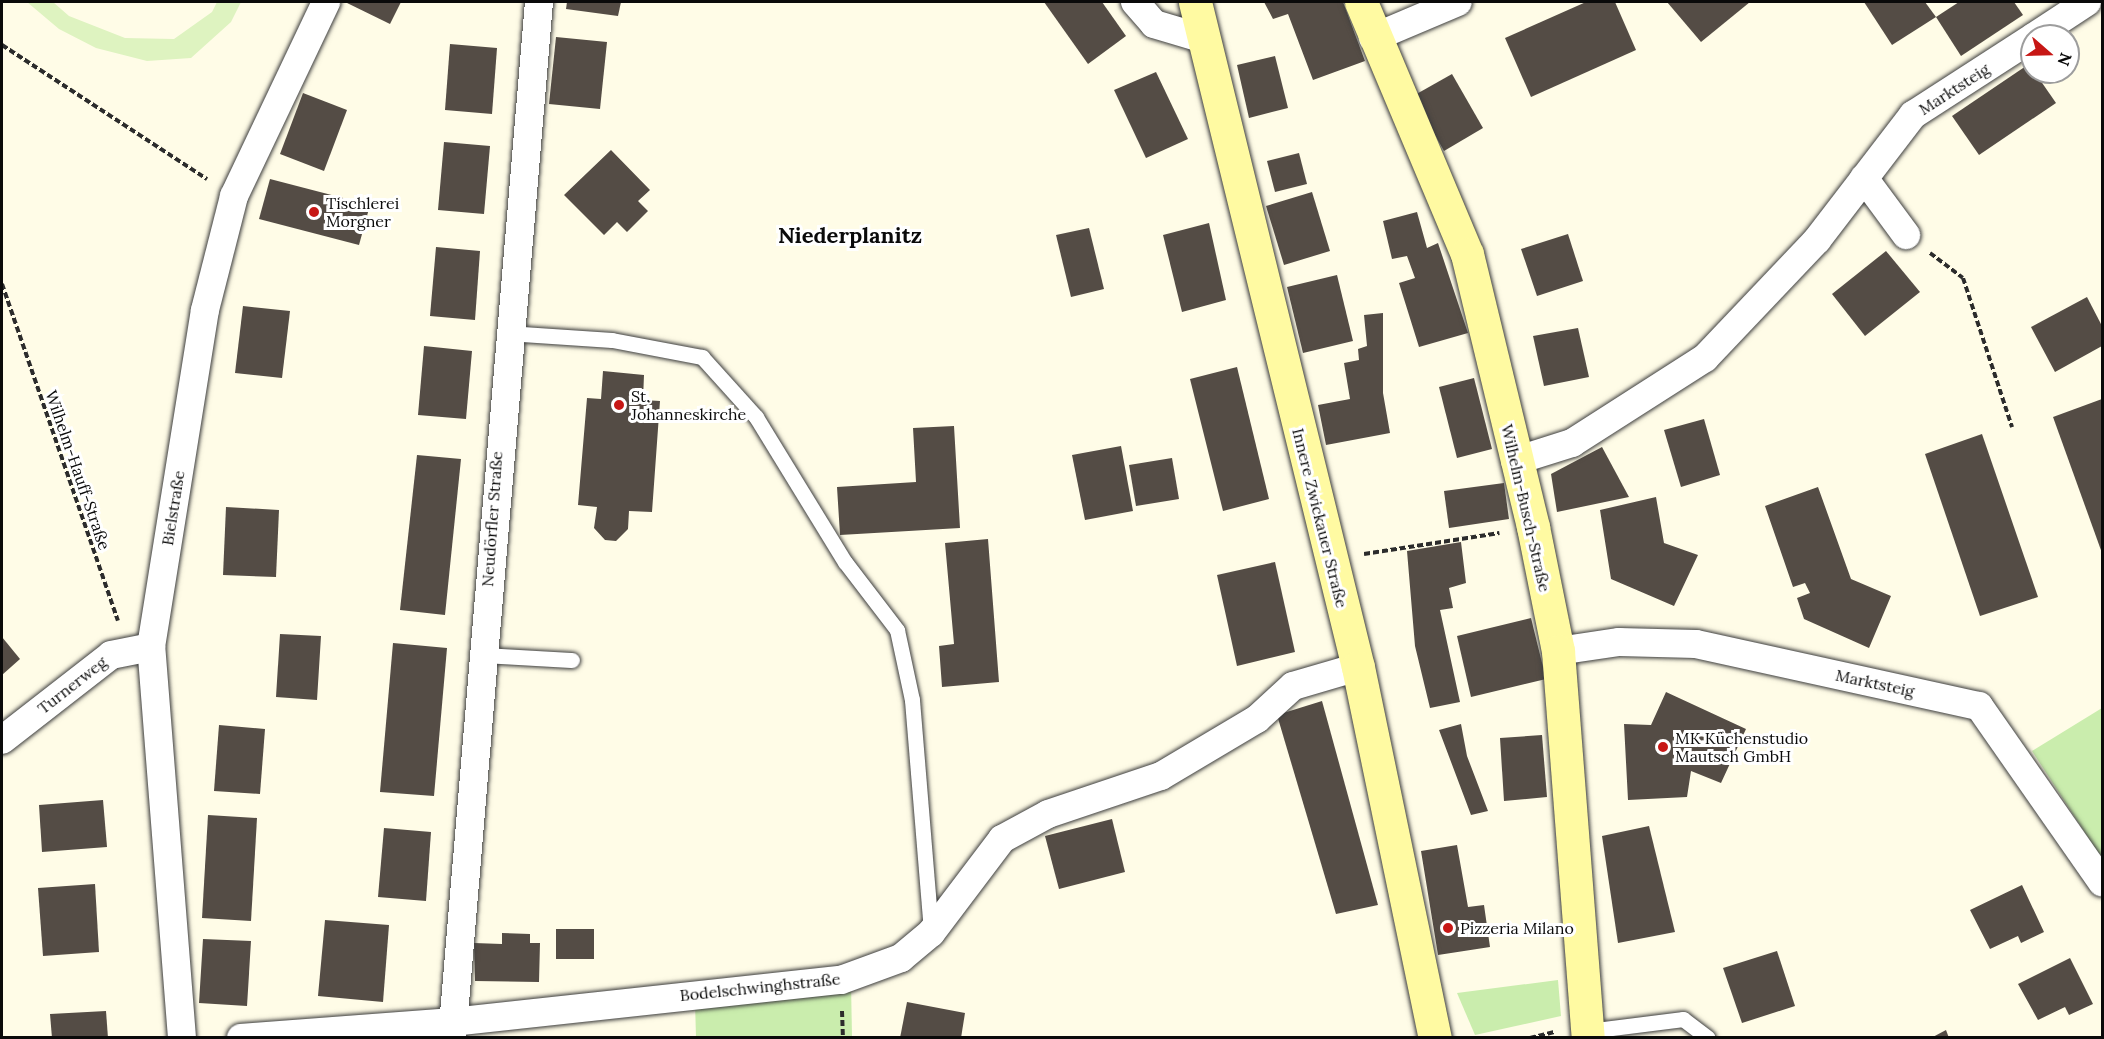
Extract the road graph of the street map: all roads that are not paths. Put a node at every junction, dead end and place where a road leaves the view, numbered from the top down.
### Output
1 (326, 2) edge
2 (539, 2) edge
3 (1135, 2) edge
4 (1195, 2) edge
5 (1361, 2) edge
6 (1458, 2) edge
7 (2087, 2) edge
8 (2053, 24) edge
9 (1201, 38) junction
10 (1373, 38) junction
11 (2020, 45) edge
12 (1864, 178) junction
13 (1906, 235) road end
14 (507, 333) junction
15 (1515, 461) junction
16 (151, 647) junction
17 (1558, 651) junction
18 (482, 655) junction
19 (572, 660) dead end
20 (1358, 667) junction
21 (2, 740) edge
22 (2103, 882) edge
23 (932, 933) junction
24 (452, 1030) edge
25 (1588, 1034) edge
26 (182, 1038) edge
27 (241, 1038) edge
28 (1435, 1038) edge
29 (1708, 1038) edge

1 - 16 street, Bielstraße
2 - 14 street, Neudörfler Straße
3 - 9 street
4 - 9 main road, Innere Zwickauer Straße
5 - 10 main road, Wilhelm-Busch-Straße
6 - 10 street
7 - 8 street, Marktsteig
9 - 20 main road, Innere Zwickauer Straße
10 - 15 main road, Wilhelm-Busch-Straße
11 - 12 street, Marktsteig
12 - 13 street
12 - 15 street, Marktsteig
14 - 18 street, Neudörfler Straße
14 - 23 lane
15 - 17 main road, Wilhelm-Busch-Straße
16 - 21 street, Turnerweg
16 - 26 street, Bielstraße
17 - 22 street, Marktsteig
17 - 25 main road, Wilhelm-Busch-Straße
18 - 19 lane
18 - 24 street, Neudörfler Straße
20 - 23 street, Bodelschwinghstraße
20 - 28 main road, Innere Zwickauer Straße
23 - 24 street, Bodelschwinghstraße
24 - 27 street, Bodelschwinghstraße
25 - 29 lane

